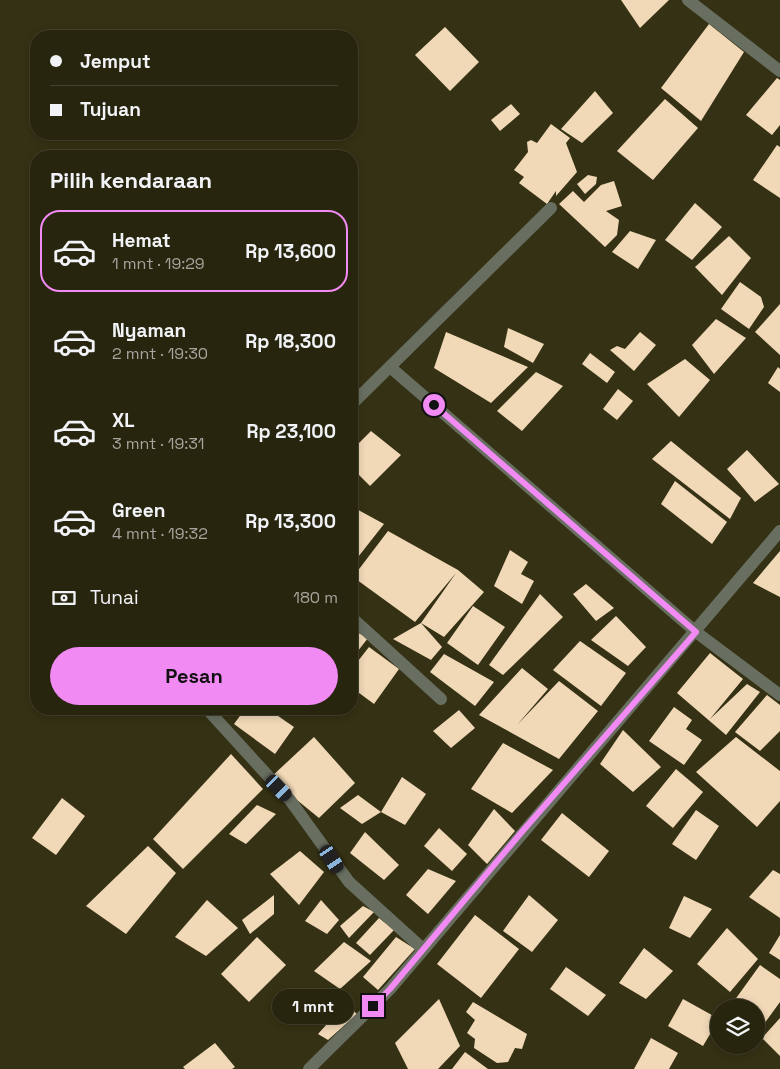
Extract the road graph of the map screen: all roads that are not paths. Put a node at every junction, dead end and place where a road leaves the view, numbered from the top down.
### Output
1 (688, 0) edge
2 (780, 71) edge
3 (551, 208) dead end
4 (390, 367) junction
5 (358, 398) edge
6 (780, 531) edge
7 (358, 623) edge
8 (696, 632) junction
9 (780, 695) edge
10 (441, 699) dead end
11 (212, 715) edge
12 (423, 949) junction
13 (309, 1069) edge

1 - 2 street
3 - 4 street
4 - 5 street
4 - 8 street
6 - 8 street
7 - 10 street
8 - 9 street
8 - 12 street
11 - 12 street
12 - 13 street

